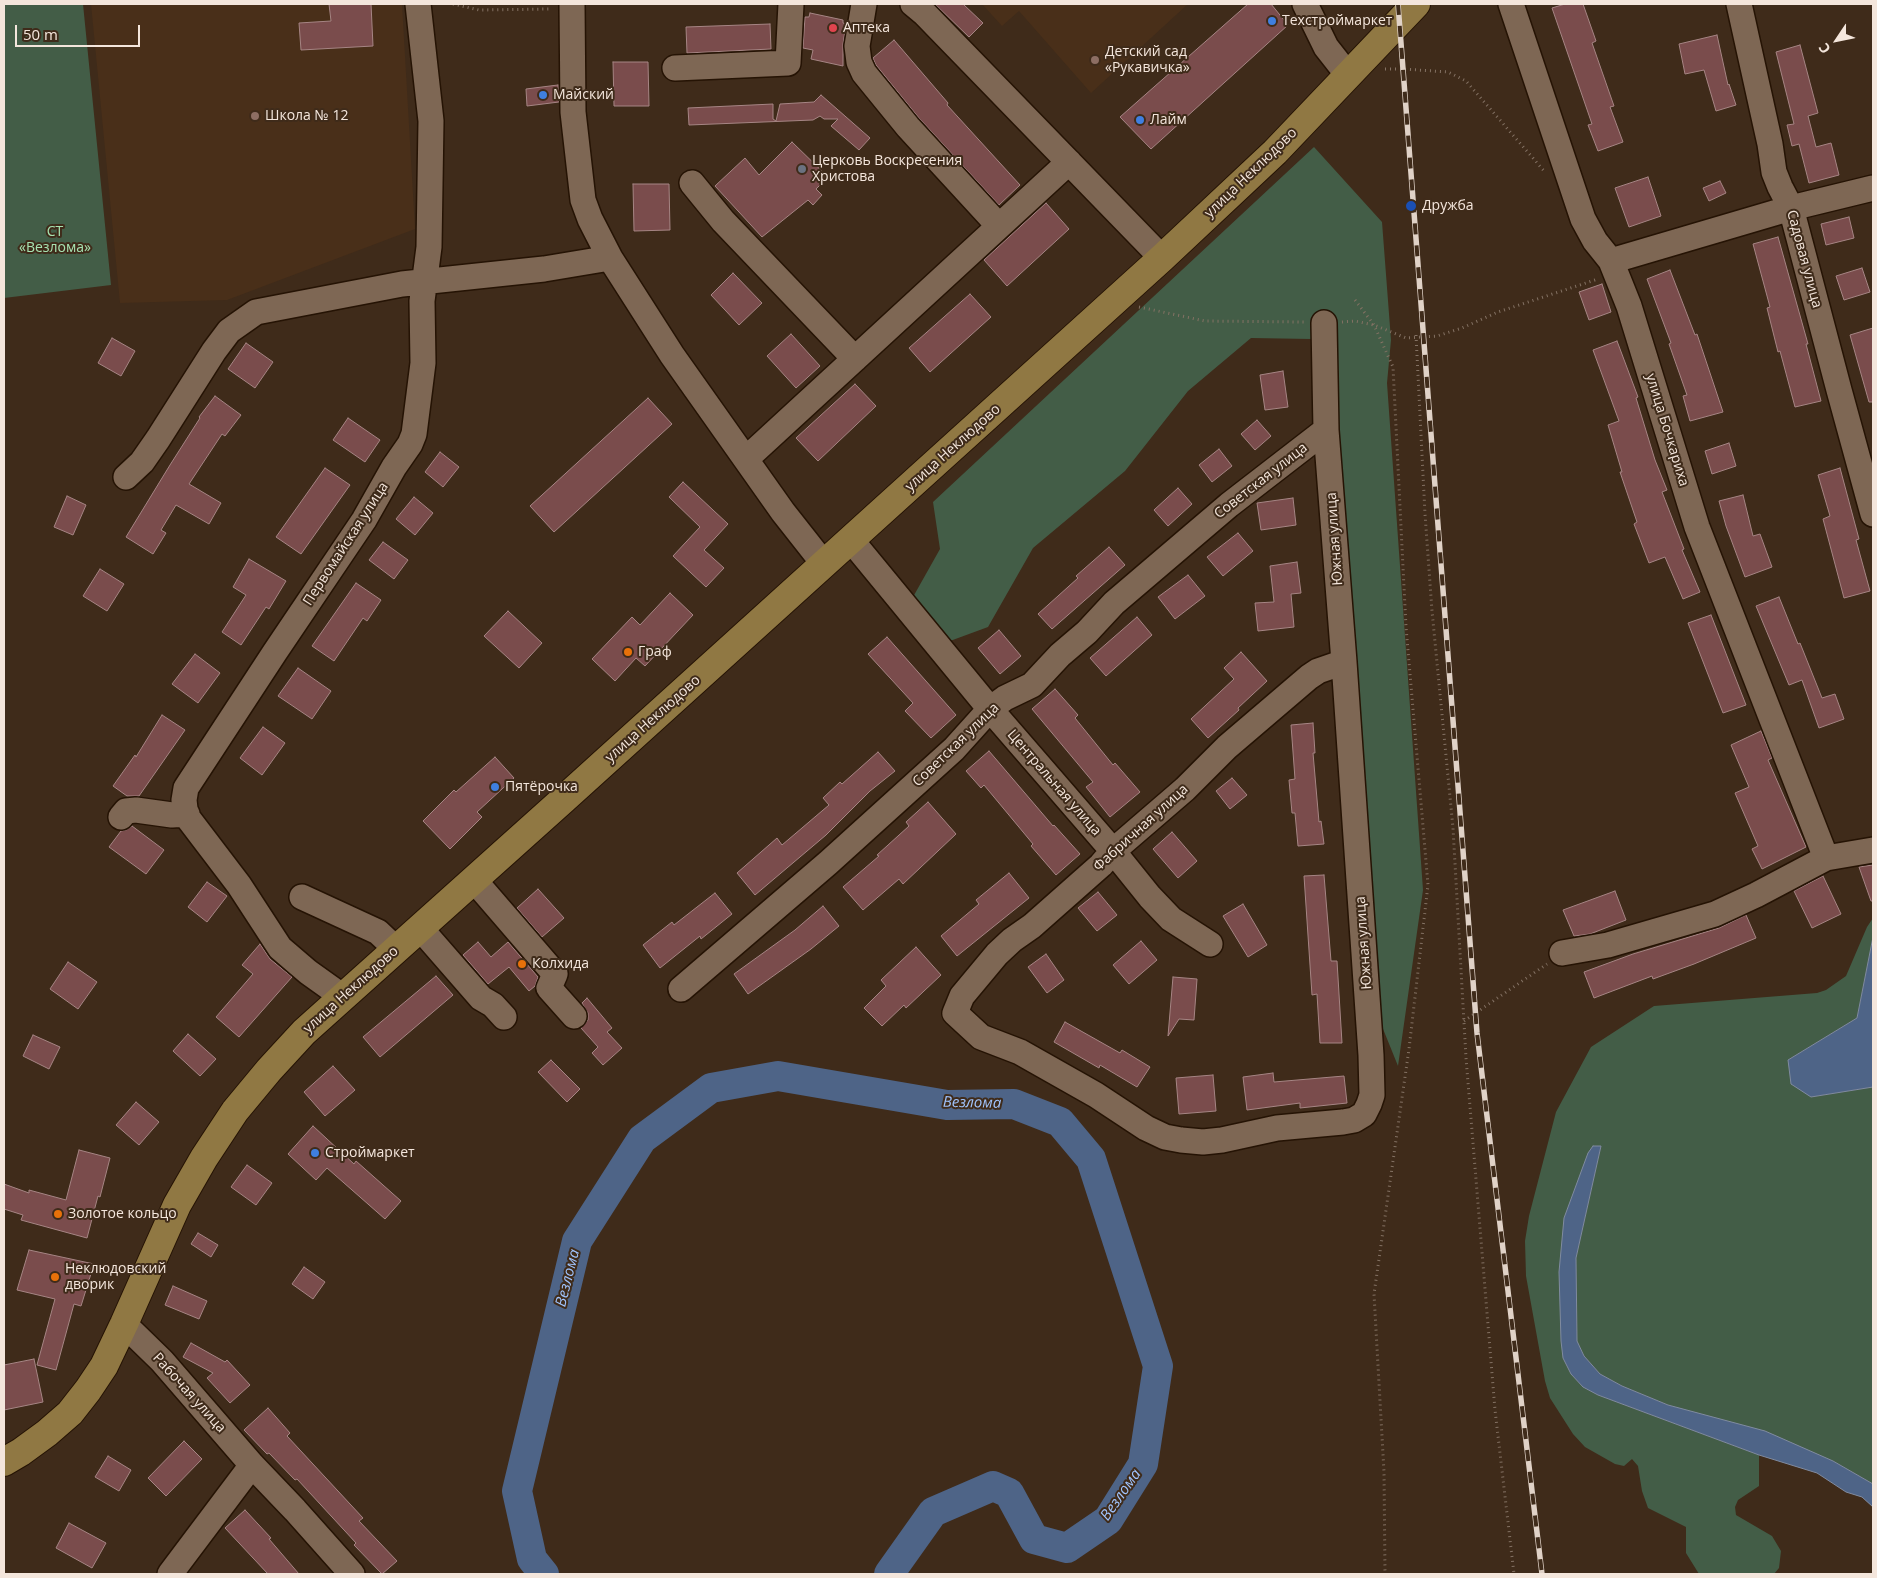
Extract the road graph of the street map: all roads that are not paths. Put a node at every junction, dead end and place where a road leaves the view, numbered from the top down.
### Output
1 (418, 4) edge
2 (791, 4) edge
3 (864, 4) edge
4 (913, 4) edge
5 (1305, 4) edge
6 (1416, 4) edge
7 (1511, 4) edge
8 (1739, 4) edge
9 (572, 6) edge
10 (1356, 67) junction
11 (674, 68) dead end
12 (1069, 162) junction
13 (692, 183) dead end
14 (1873, 188) edge
15 (1791, 208) junction
16 (999, 226) junction
17 (610, 258) junction
18 (1162, 258) junction
19 (1613, 267) junction
20 (424, 282) junction
21 (1324, 323) road end
22 (855, 359) junction
23 (1326, 430) junction
24 (746, 459) junction
25 (126, 477) dead end
26 (1873, 514) edge
27 (851, 540) junction
28 (824, 564) junction
29 (1344, 662) junction
30 (990, 710) junction
31 (187, 814) junction
32 (121, 817) dead end
33 (1873, 850) edge
34 (1113, 851) junction
35 (1826, 858) junction
36 (474, 880) junction
37 (302, 897) dead end
38 (420, 928) junction
39 (1210, 944) dead end
40 (396, 949) junction
41 (1562, 953) road end
42 (681, 989) dead end
43 (343, 997) junction
44 (955, 1013) joint
45 (574, 1016) dead end
46 (504, 1018) dead end
47 (124, 1324) junction
48 (4, 1462) edge
49 (252, 1465) junction
50 (170, 1574) edge
51 (352, 1574) edge

1 - 20 street, Первомайская улица
2 - 11 street
3 - 16 street
4 - 12 street
5 - 10 street
6 - 10 main road, улица Неклюдово
7 - 19 street, улица Бочкариха
8 - 15 street, Садовая улица
9 - 17 street
10 - 18 main road, улица Неклюдово
12 - 16 street
12 - 18 street
13 - 22 street
14 - 15 street
15 - 19 street
15 - 26 street, Садовая улица
16 - 22 street
17 - 20 street
17 - 24 street
18 - 27 main road, улица Неклюдово
19 - 35 street, улица Бочкариха
20 - 25 street
20 - 31 street, Первомайская улица
21 - 23 street, Южная улица
22 - 24 street
23 - 29 street, Южная улица
23 - 30 street, Советская улица
24 - 28 street
27 - 28 main road, улица Неклюдово
27 - 30 street, Центральная улица
28 - 36 main road, улица Неклюдово
29 - 34 street, Фабричная улица
29 - 44 street, Южная улица
30 - 34 street, Центральная улица
30 - 42 street, Советская улица
31 - 32 street
31 - 43 street
33 - 35 street
34 - 39 street, Центральная улица
34 - 44 street, Фабричная улица
35 - 41 street
36 - 38 main road, улица Неклюдово
36 - 45 street
37 - 40 street
38 - 40 main road, улица Неклюдово
38 - 46 street
40 - 43 main road, улица Неклюдово
43 - 47 main road, улица Неклюдово
47 - 48 main road, улица Неклюдово
47 - 49 street, Рабочая улица
49 - 50 street
49 - 51 street, Рабочая улица

